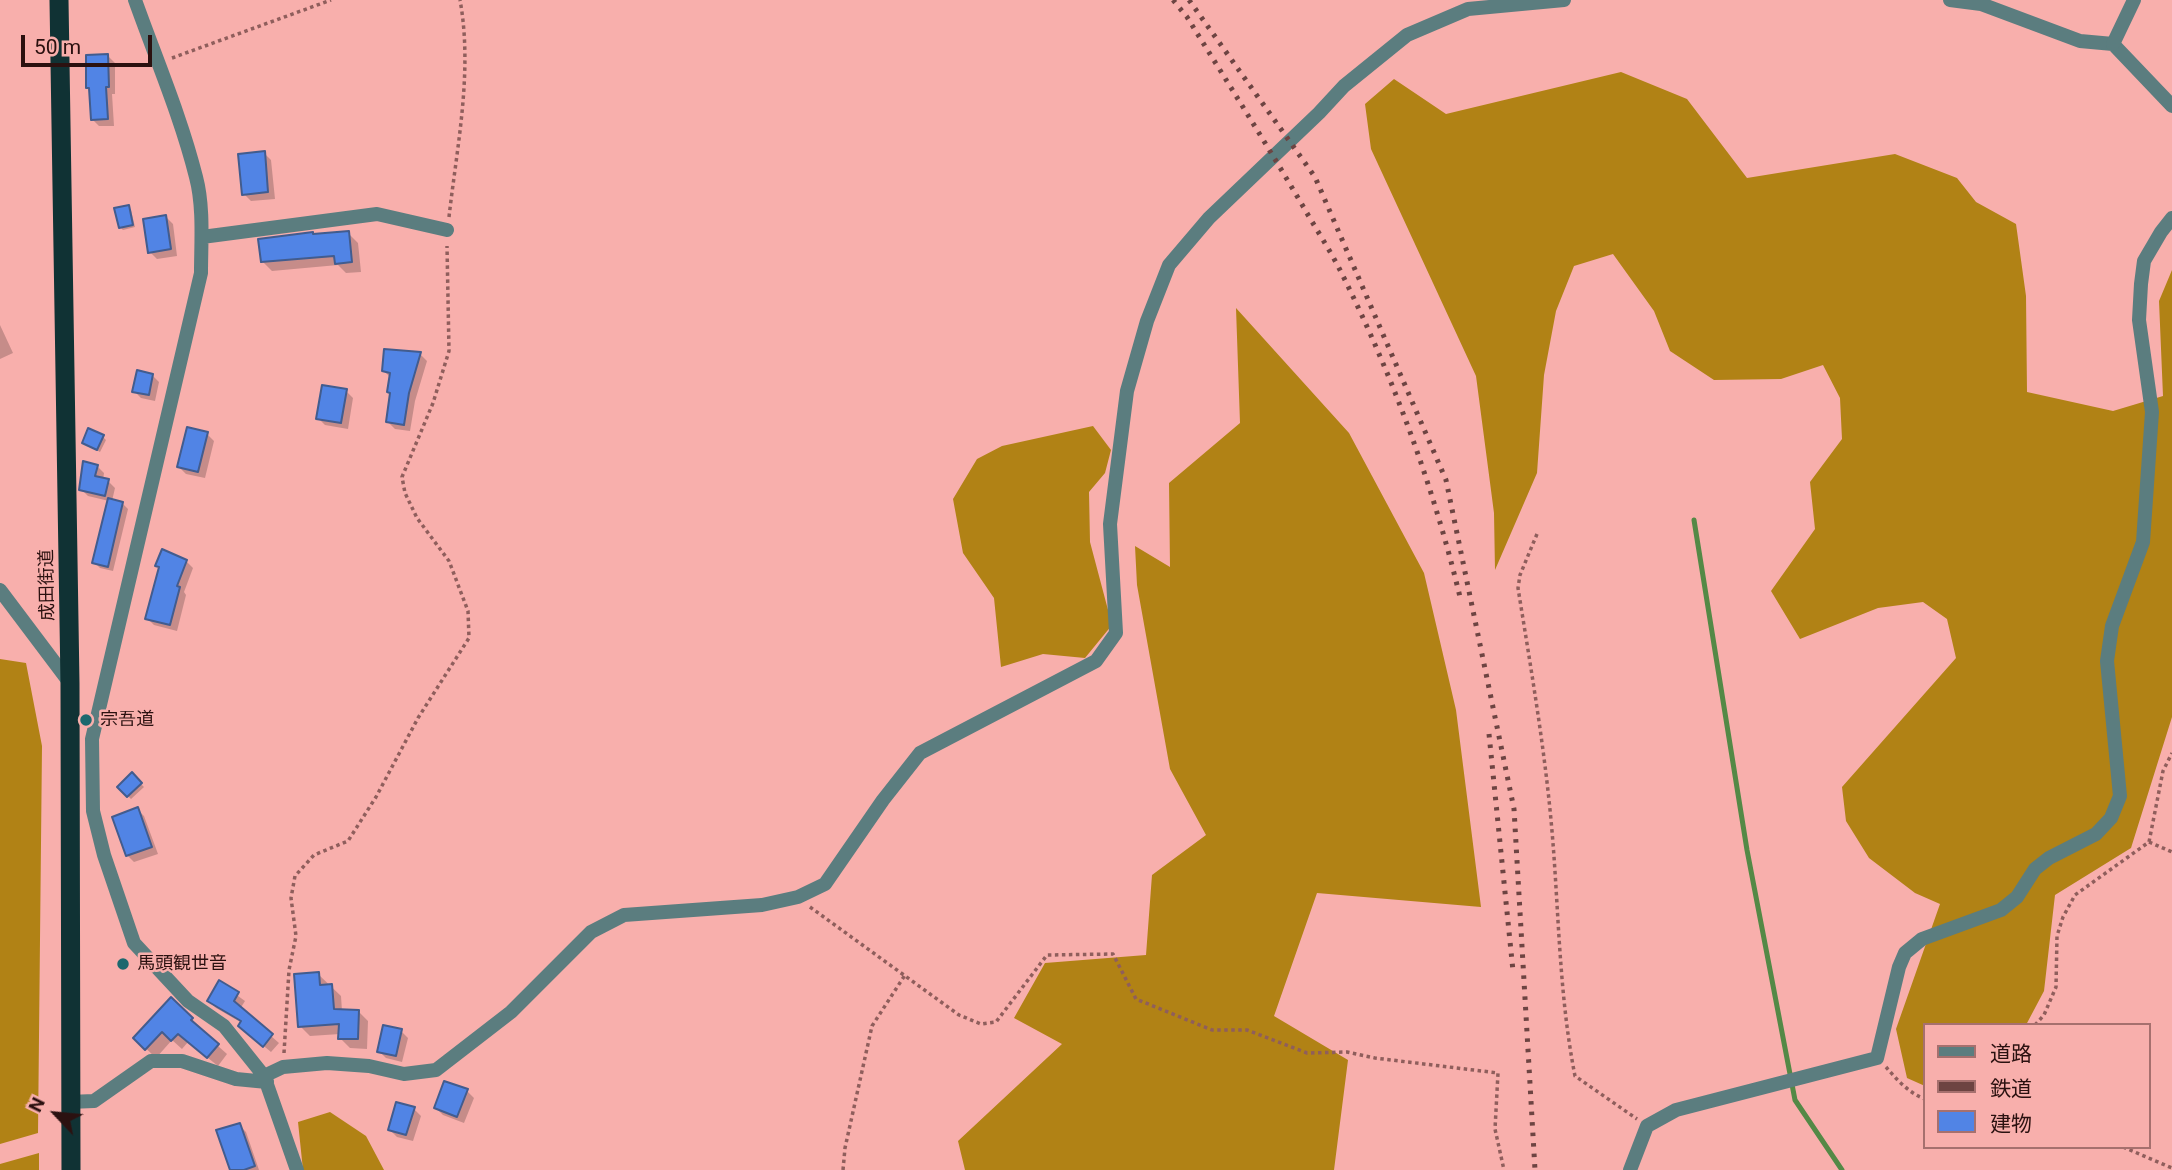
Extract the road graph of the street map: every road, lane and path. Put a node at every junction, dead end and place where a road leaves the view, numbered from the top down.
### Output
1 (59, 0) edge
2 (135, 0) edge
3 (331, 0) edge
4 (460, 0) edge
5 (1564, 0) edge
6 (1950, 0) edge
7 (2134, 0) edge
8 (2113, 44) junction
9 (160, 63) junction
10 (2172, 106) edge
11 (2172, 218) edge
12 (447, 230) junction
13 (202, 237) junction
14 (1537, 534) dead end
15 (0, 590) edge
16 (70, 682) junction
17 (71, 723) junction
18 (92, 739) junction
19 (2172, 753) edge
20 (2149, 842) junction
21 (2172, 852) edge
22 (798, 897) junction
23 (905, 975) junction
24 (2037, 1023) edge
25 (1878, 1058) junction
26 (283, 1067) junction
27 (266, 1079) junction
28 (1924, 1099) edge
29 (69, 1102) junction
30 (1647, 1126) junction
31 (2128, 1149) edge
32 (2172, 1168) edge
33 (71, 1170) edge
34 (297, 1170) edge
35 (844, 1170) edge
36 (1504, 1170) edge
37 (1630, 1170) edge

1 - 16 highway, 成田街道
2 - 9 street
3 - 9 path
4 - 12 path
5 - 22 street
6 - 8 street
7 - 8 street
8 - 10 street
9 - 13 street
11 - 25 street
12 - 13 street
12 - 26 path
13 - 18 street
14 - 30 path
15 - 16 street
16 - 17 highway, 成田街道
17 - 18 street
17 - 29 highway, 成田街道
18 - 27 street
19 - 20 path
20 - 21 path
20 - 24 path
22 - 23 path
22 - 26 street
23 - 35 path
23 - 36 path
25 - 28 path
25 - 30 street
26 - 27 street
27 - 29 street
27 - 34 street
29 - 33 highway, 成田街道
30 - 37 street
31 - 32 path

